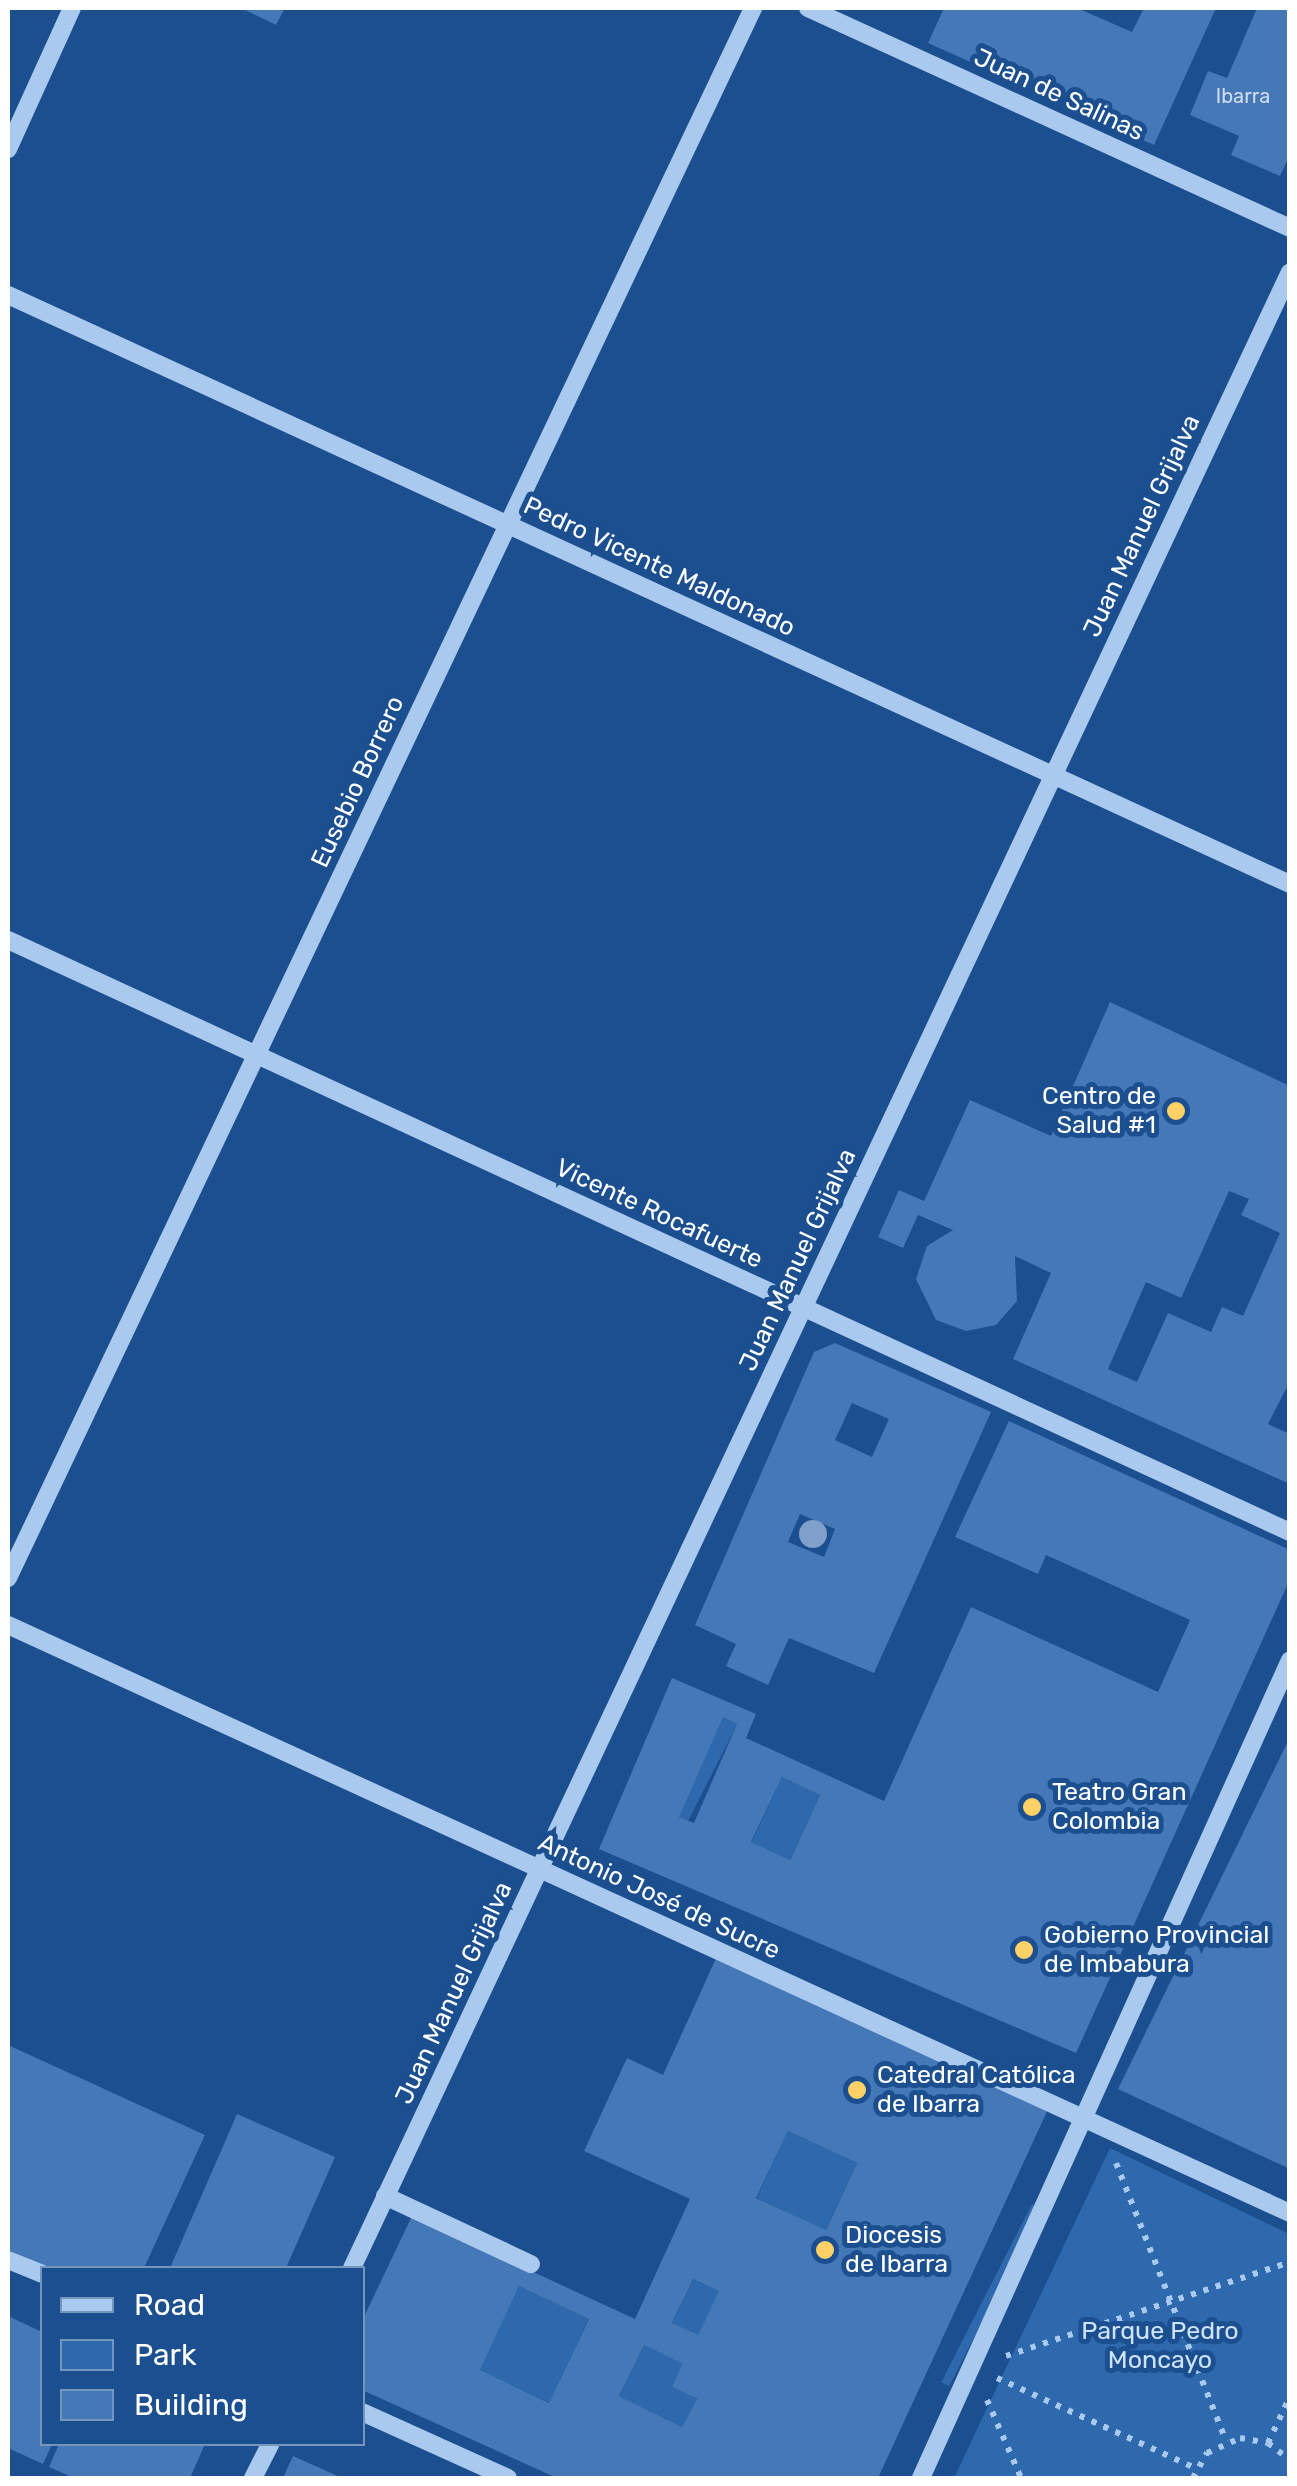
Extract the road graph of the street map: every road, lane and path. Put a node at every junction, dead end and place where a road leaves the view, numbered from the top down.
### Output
1 (72, 8) edge
2 (753, 8) edge
3 (808, 8) edge
4 (8, 149) edge
5 (1290, 228) edge
6 (1290, 272) edge
7 (8, 295) edge
8 (507, 525) junction
9 (1053, 776) junction
10 (1290, 884) edge
11 (8, 940) edge
12 (256, 1055) junction
13 (803, 1308) junction
14 (1290, 1532) edge
15 (8, 1578) edge
16 (8, 1625) edge
17 (1290, 1660) edge
18 (540, 1870) junction
19 (1082, 2118) junction
20 (386, 2196) junction
21 (1290, 2213) edge
22 (8, 2260) edge
23 (1290, 2262) edge
24 (531, 2264) dead end
25 (353, 2266) edge
26 (40, 2273) edge
27 (1171, 2304) junction
28 (973, 2367) junction
29 (1290, 2396) edge
30 (365, 2413) edge
31 (1226, 2441) junction
32 (1268, 2442) junction
33 (269, 2446) edge
34 (1290, 2460) edge
35 (1196, 2468) junction
36 (254, 2478) edge
37 (508, 2478) edge
38 (921, 2478) edge
39 (1021, 2478) edge
40 (1193, 2478) edge

1 - 4 street
2 - 8 street, Eusebio Borrero
3 - 5 street, Juan de Salinas
6 - 9 street, Juan Manuel Grijalva
7 - 8 street, Pedro Vicente Maldonado
8 - 9 street, Pedro Vicente Maldonado
8 - 12 street, Eusebio Borrero
9 - 10 street, Pedro Vicente Maldonado
9 - 13 street, Juan Manuel Grijalva
11 - 12 street, Vicente Rocafuerte
12 - 13 street, Vicente Rocafuerte
12 - 15 street, Eusebio Borrero
13 - 14 street, Vicente Rocafuerte
13 - 18 street, Juan Manuel Grijalva
16 - 18 street, Antonio José de Sucre
17 - 19 street
18 - 19 street, Antonio José de Sucre
18 - 20 street, Juan Manuel Grijalva
19 - 21 street, Antonio José de Sucre
19 - 27 path
19 - 28 street
20 - 24 street
20 - 25 street, Juan Manuel Grijalva
22 - 26 street
23 - 27 path
27 - 28 path
27 - 31 path
28 - 35 path
28 - 38 street
28 - 39 path
29 - 32 path
30 - 37 street
31 - 32 path
31 - 35 path
32 - 34 path
33 - 36 street
35 - 40 path

